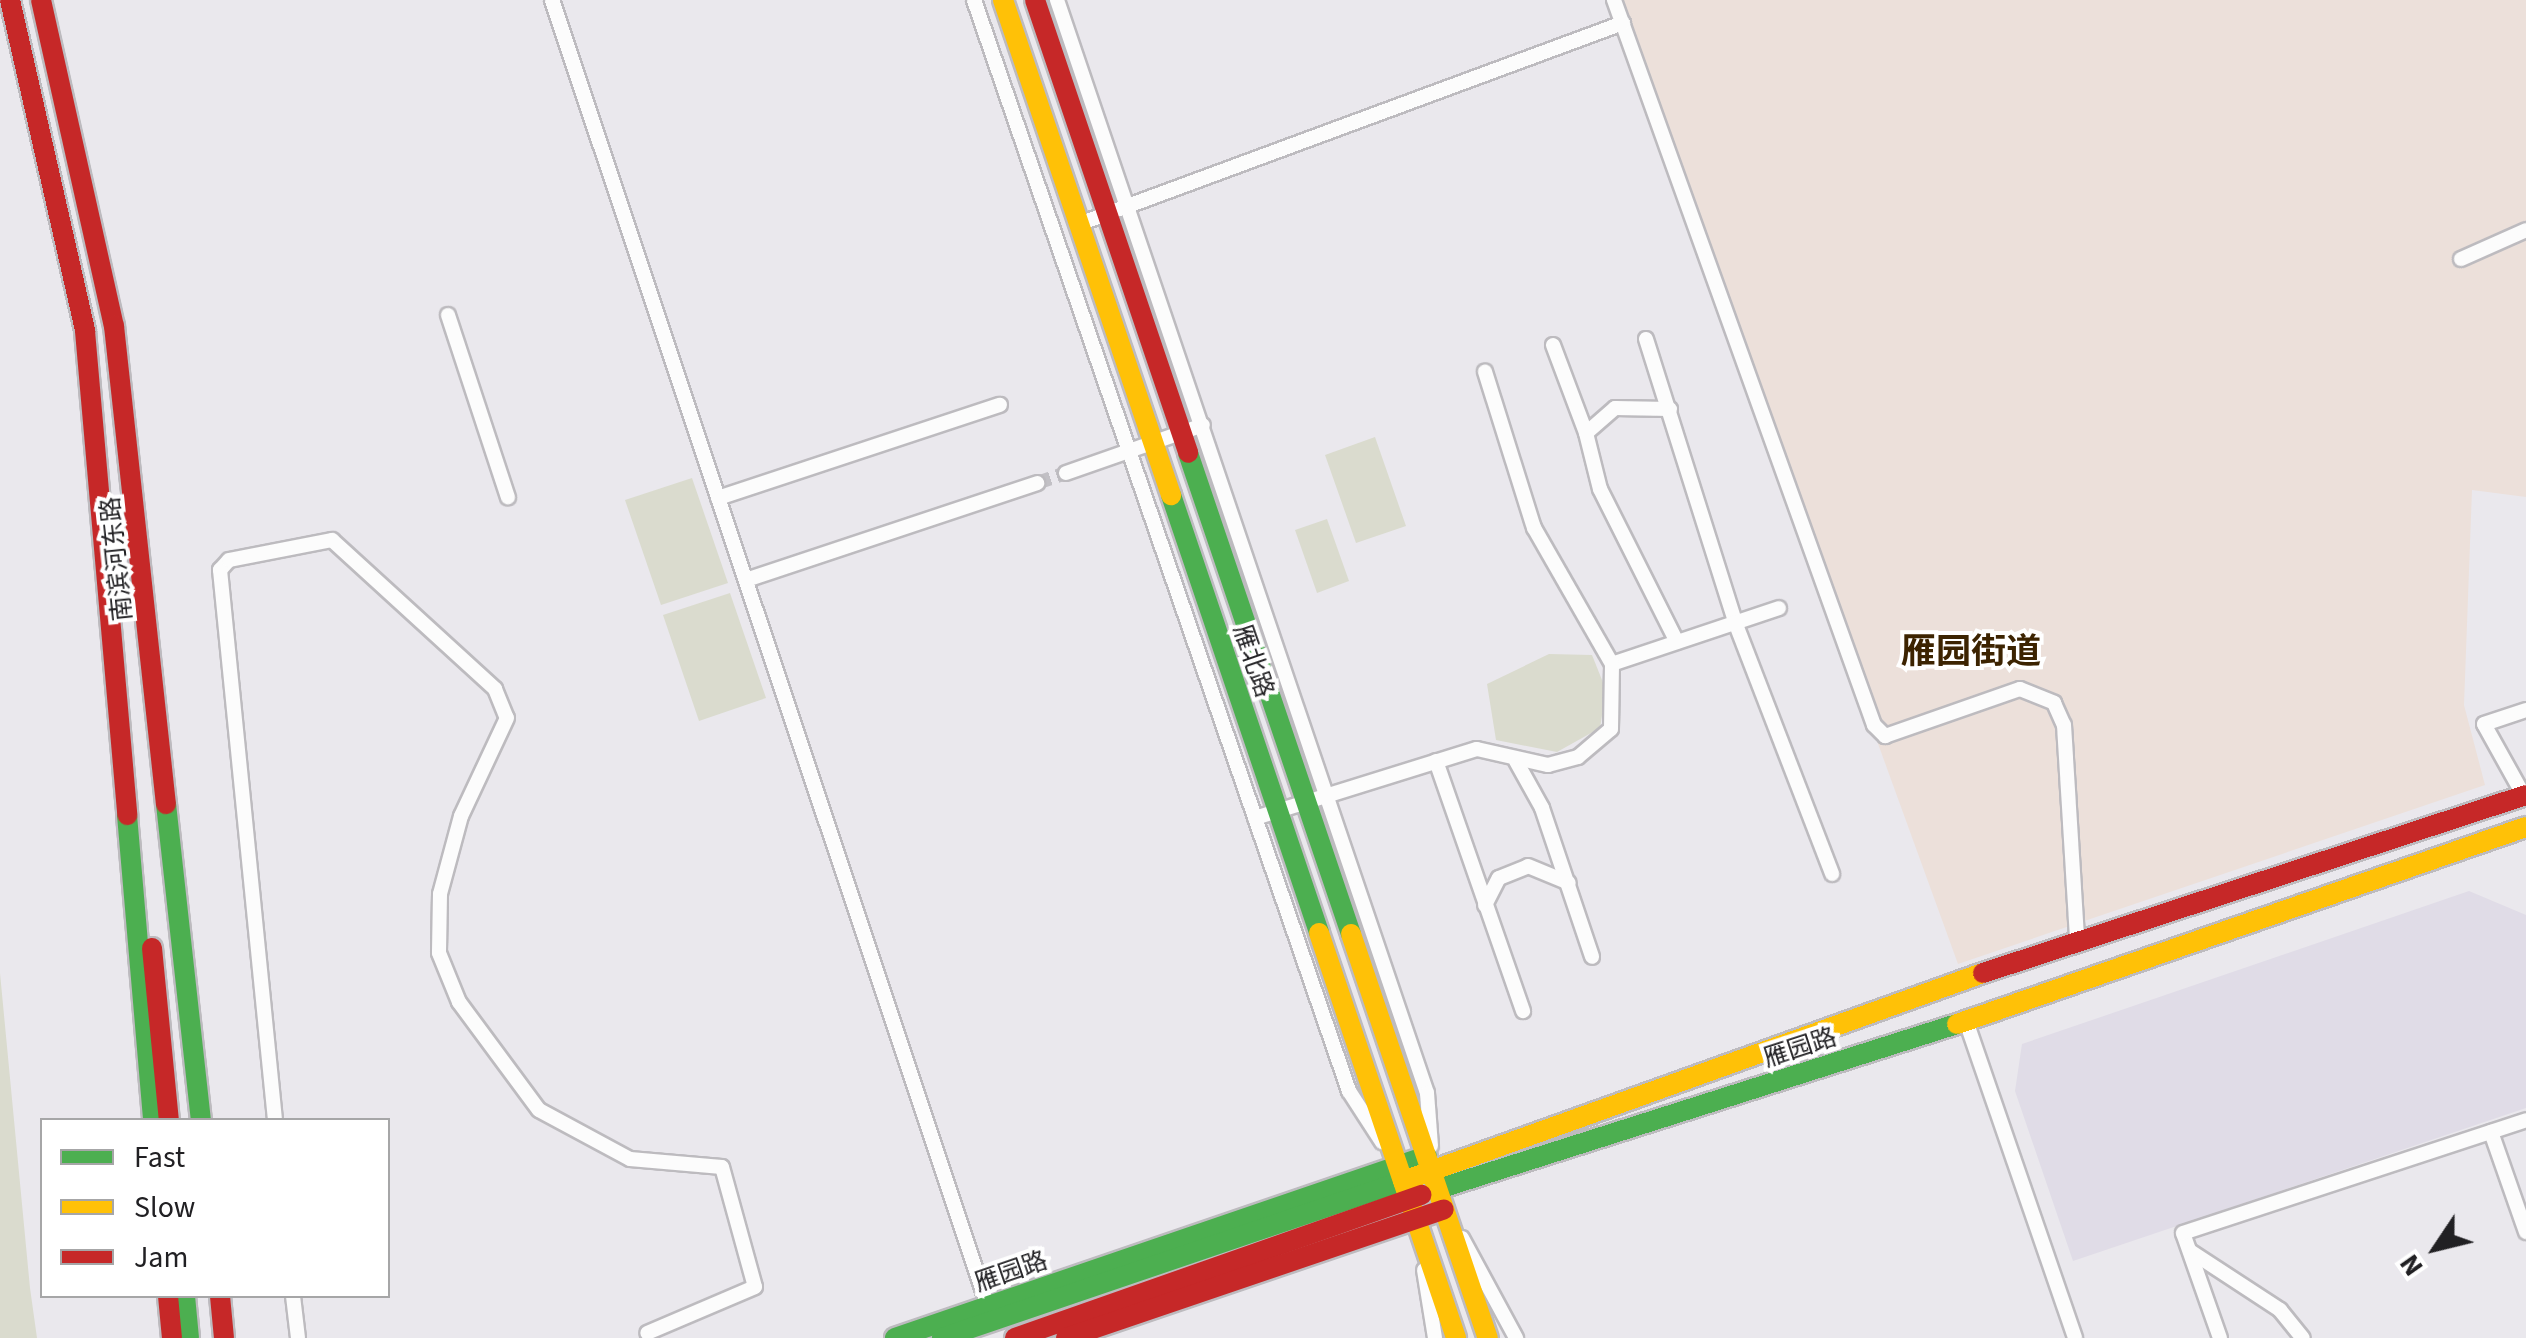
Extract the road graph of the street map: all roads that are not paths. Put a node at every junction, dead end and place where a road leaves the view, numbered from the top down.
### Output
1 (10, 0) edge
2 (41, 0) edge
3 (552, 0) edge
4 (974, 0) edge
5 (1002, 0) edge
6 (1035, 0) edge
7 (1057, 0) edge
8 (1614, 0) edge
9 (1623, 23) junction
10 (1128, 204) junction
11 (1107, 212) junction
12 (1078, 224) junction
13 (2526, 230) edge
14 (2461, 259) dead end
15 (448, 315) dead end
16 (1646, 339) dead end
17 (1554, 345) dead end
18 (1485, 372) dead end
19 (1000, 405) dead end
20 (1670, 409) junction
21 (1202, 425) junction
22 (1586, 433) junction
23 (1182, 434) junction
24 (1143, 448) junction
25 (1066, 473) tunnel mouth
26 (1037, 483) tunnel mouth
27 (508, 497) dead end
28 (718, 498) junction
29 (746, 580) junction
30 (144, 581) junction
31 (107, 584) junction
32 (1778, 608) dead end
33 (1736, 622) junction
34 (1676, 642) junction
35 (1612, 664) junction
36 (116, 692) junction
37 (2526, 710) edge
38 (1436, 762) junction
39 (1516, 762) junction
40 (1328, 795) junction
41 (2525, 798) edge
42 (1307, 802) junction
43 (1277, 810) junction
44 (1255, 818) junction
45 (2526, 827) edge
46 (1832, 874) dead end
47 (1570, 884) junction
48 (1485, 905) junction
49 (2078, 940) junction
50 (1592, 957) dead end
51 (1523, 1012) dead end
52 (1966, 1021) junction
53 (153, 1118) edge
54 (169, 1118) edge
55 (201, 1118) edge
56 (275, 1118) edge
57 (2526, 1120) edge
58 (2491, 1132) junction
59 (1436, 1182) junction
60 (1407, 1192) junction
61 (2526, 1232) edge
62 (2190, 1251) junction
63 (168, 1298) edge
64 (185, 1298) edge
65 (220, 1298) edge
66 (294, 1298) edge
67 (988, 1306) junction
68 (648, 1335) edge
69 (172, 1338) edge
70 (189, 1338) edge
71 (224, 1338) edge
72 (298, 1338) edge
73 (632, 1338) edge
74 (895, 1338) edge
75 (942, 1338) edge
76 (1015, 1338) edge
77 (1066, 1338) edge
78 (1436, 1338) edge
79 (1456, 1338) edge
80 (1488, 1338) edge
81 (1516, 1338) edge
82 (2074, 1338) edge
83 (2220, 1338) edge
84 (2303, 1338) edge

1 - 31 main road, 南滨河东路
2 - 30 main road, 南滨河东路
3 - 28 street
4 - 24 street
5 - 12 main road, 雁北路
6 - 11 main road, 雁北路
7 - 10 street
8 - 9 street
9 - 10 street
9 - 49 street
10 - 11 street
10 - 21 street
11 - 12 street
11 - 23 main road, 雁北路
12 - 24 main road, 雁北路
13 - 14 street
15 - 27 street
16 - 20 street
17 - 22 street
18 - 35 street
19 - 28 street
20 - 22 street
20 - 33 street
21 - 23 street
21 - 40 street
22 - 34 street
23 - 24 street
23 - 42 main road, 雁北路
24 - 25 street
24 - 43 main road, 雁北路
24 - 44 street
26 - 29 street
28 - 29 street
29 - 67 street
30 - 31 main road
30 - 55 main road, 南滨河东路
31 - 36 main road, 南滨河东路
32 - 33 street
33 - 34 street
33 - 46 street
34 - 35 street
35 - 39 street
36 - 53 main road, 南滨河东路
36 - 54 main road
37 - 41 street
38 - 39 street
38 - 40 street
38 - 48 street
39 - 47 street
40 - 42 street
40 - 59 street
41 - 49 main road, 雁园路
42 - 43 street
42 - 59 main road, 雁北路
43 - 44 street
43 - 60 main road, 雁北路
44 - 60 street
45 - 52 main road, 雁园路
47 - 48 street
47 - 50 street
48 - 51 street
49 - 59 main road, 雁园路
52 - 59 main road, 雁园路
52 - 82 street
56 - 68 street
57 - 58 street
58 - 61 street
58 - 62 street
59 - 60 main road, 雁园路
59 - 60 main road, 雁园路
59 - 80 main road, 雁北路
59 - 81 street
60 - 67 main road, 雁园路
60 - 75 main road, 雁园路
60 - 76 main road, 雁园路
60 - 77 main road, 雁园路
60 - 78 street
60 - 79 main road, 雁北路
62 - 83 street
62 - 84 street
63 - 69 main road
64 - 70 main road
65 - 71 main road
66 - 72 street
67 - 74 main road, 雁园路
68 - 73 street

